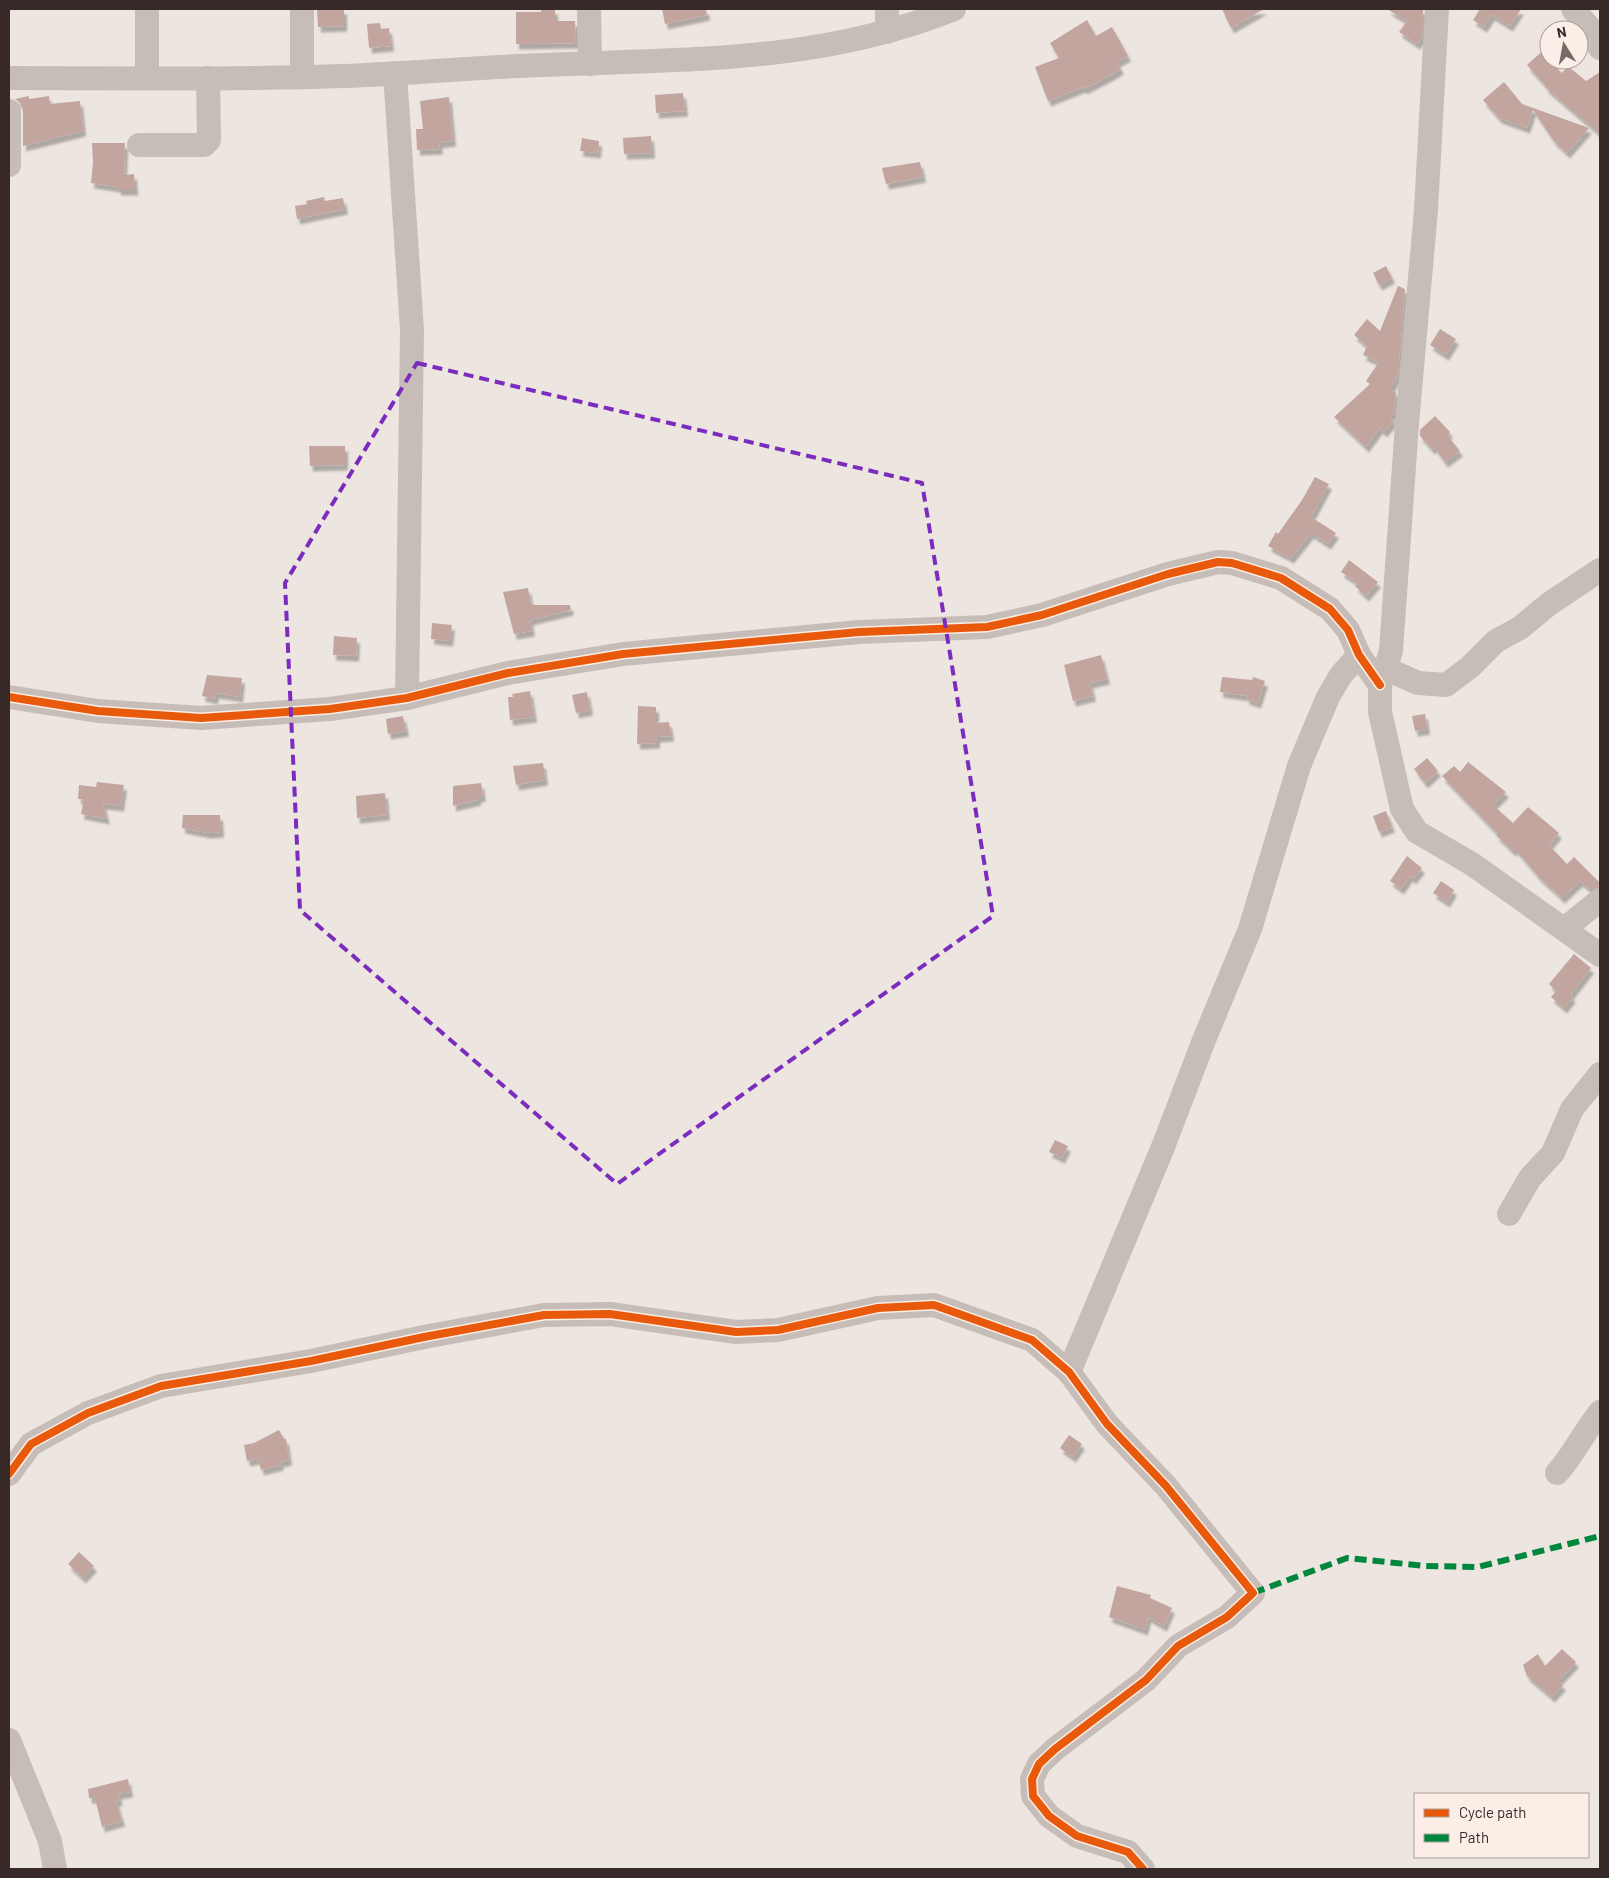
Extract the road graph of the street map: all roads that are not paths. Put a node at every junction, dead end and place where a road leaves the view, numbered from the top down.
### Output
1 (147, 9) edge
2 (302, 9) edge
3 (590, 9) edge
4 (954, 9) edge
5 (1437, 9) edge
6 (1573, 9) edge
7 (887, 20) edge
8 (1600, 48) edge
9 (590, 64) junction
10 (395, 73) junction
11 (302, 77) junction
12 (9, 78) edge
13 (147, 78) junction
14 (208, 78) junction
15 (9, 111) edge
16 (139, 145) dead end
17 (9, 165) edge
18 (1600, 570) edge
19 (1359, 655) junction
20 (1382, 677) junction
21 (9, 697) edge
22 (407, 698) junction
23 (1600, 900) edge
24 (1564, 929) junction
25 (1600, 955) edge
26 (1600, 1074) edge
27 (1509, 1214) dead end
28 (1068, 1372) junction
29 (1600, 1412) edge
30 (1557, 1473) dead end
31 (9, 1474) edge
32 (9, 1740) edge
33 (55, 1869) edge
34 (1143, 1869) edge

1 - 13 street
2 - 11 street
3 - 9 street
4 - 7 street
5 - 20 street
6 - 8 street
7 - 9 street
9 - 10 street
10 - 11 street
10 - 22 street
11 - 14 street
12 - 13 street
13 - 14 street
14 - 16 street
15 - 17 street
18 - 20 street
19 - 20 street
19 - 22 street
19 - 28 street
20 - 24 street
21 - 22 street
23 - 24 street
24 - 25 street
26 - 27 street
28 - 31 street
28 - 34 street
29 - 30 street
32 - 33 street

